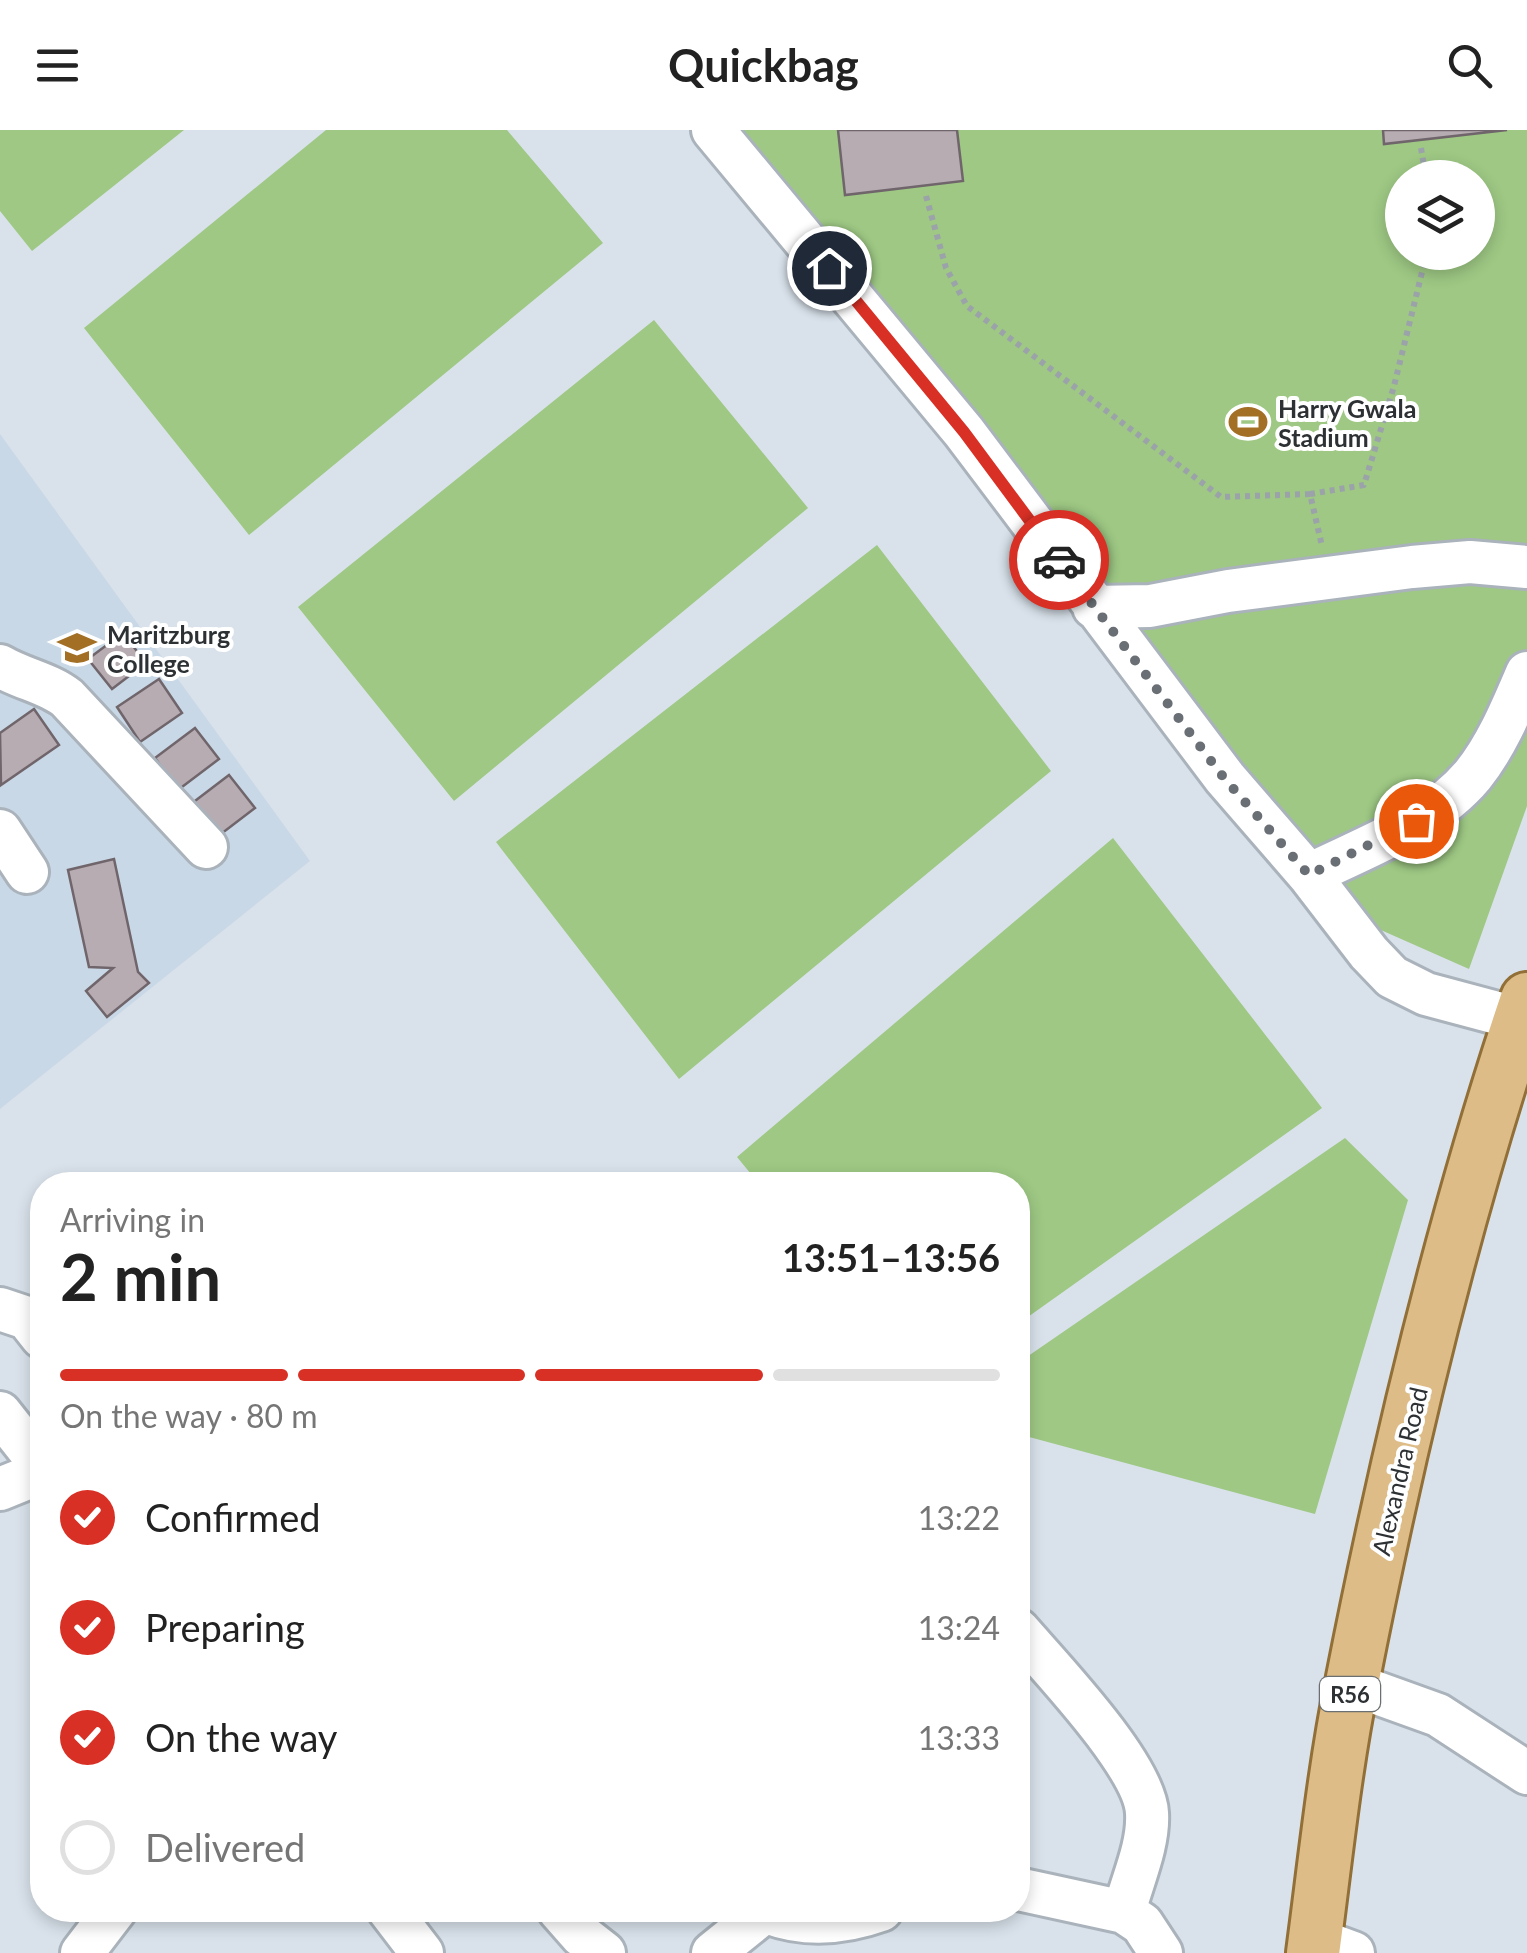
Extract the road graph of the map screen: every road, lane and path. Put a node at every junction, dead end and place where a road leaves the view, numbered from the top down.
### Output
1 (713, 130) edge
2 (1421, 148) dead end
3 (1423, 160) edge
4 (926, 196) dead end
5 (1423, 270) edge
6 (1310, 494) junction
7 (1527, 567) edge
8 (1328, 577) junction
9 (1094, 607) junction
10 (0, 666) edge
11 (1527, 672) edge
12 (0, 831) edge
13 (206, 847) dead end
14 (27, 872) dead end
15 (1309, 875) junction
16 (1525, 1013) edge
17 (0, 1310) edge
18 (30, 1322) edge
19 (0, 1413) edge
20 (30, 1453) edge
21 (30, 1475) edge
22 (0, 1489) edge
23 (1030, 1644) edge
24 (1352, 1684) junction
25 (1527, 1773) edge
26 (1030, 1892) edge
27 (1124, 1912) junction
28 (106, 1922) edge
29 (398, 1922) edge
30 (569, 1922) edge
31 (750, 1922) edge
32 (1327, 1948) edge
33 (82, 1953) edge
34 (422, 1953) edge
35 (604, 1953) edge
36 (713, 1953) edge
37 (1161, 1953) edge

1 - 9 street
2 - 3 path
4 - 6 path
5 - 6 path
6 - 8 path
7 - 8 street
8 - 9 street
9 - 15 street
10 - 13 street
11 - 15 street
12 - 14 street
15 - 16 street
16 - 24 main road, Alexandra Road / R56
17 - 18 street
19 - 20 street
21 - 22 street
23 - 27 street
24 - 25 street
24 - 32 main road, Alexandra Road / R56
26 - 27 street
27 - 37 street
28 - 33 street
29 - 34 street
30 - 35 street
31 - 36 street

